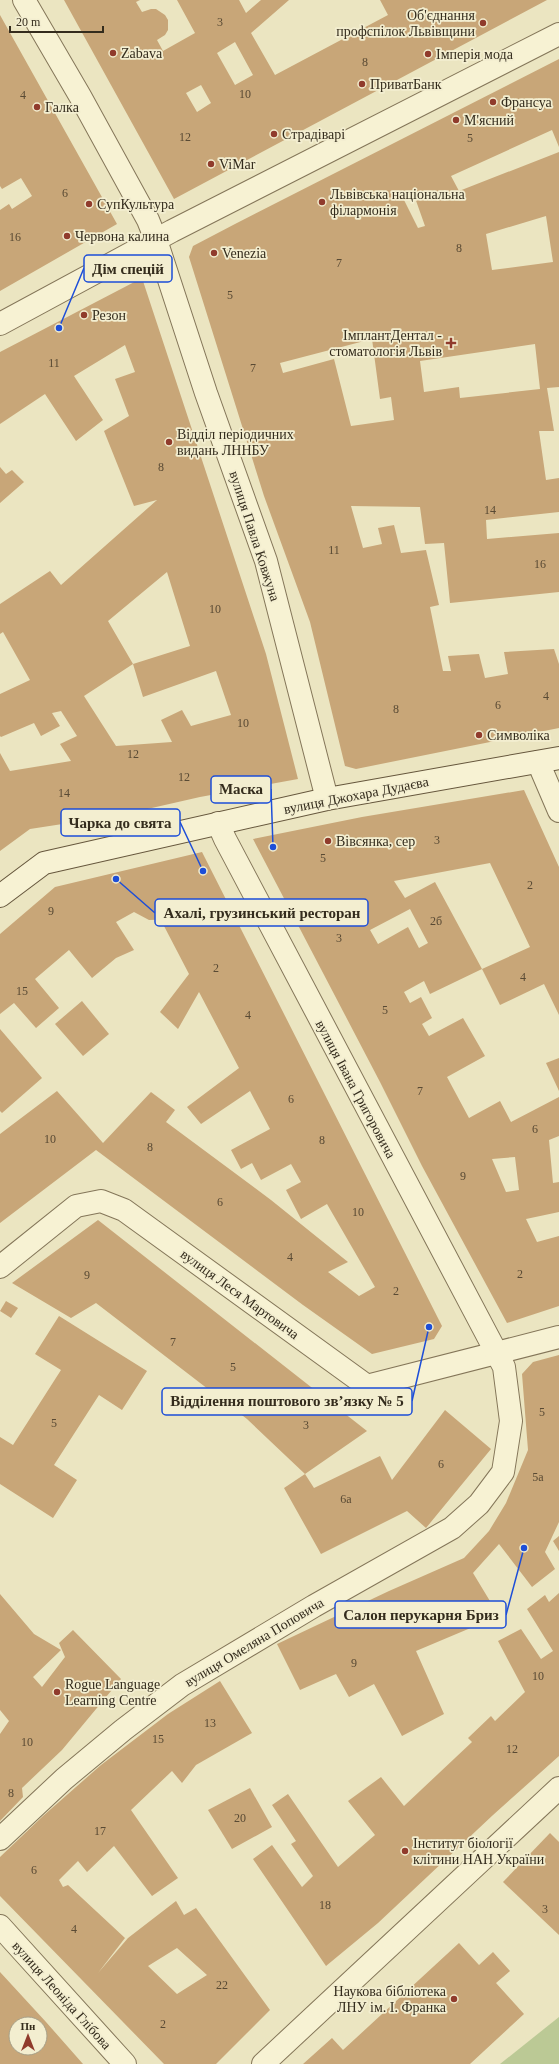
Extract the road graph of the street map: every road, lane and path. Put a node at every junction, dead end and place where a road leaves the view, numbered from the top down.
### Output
1 (24, 0) edge
2 (559, 34) edge
3 (156, 240) junction
4 (0, 324) edge
5 (559, 758) edge
6 (538, 762) junction
7 (327, 799) junction
8 (559, 811) edge
9 (218, 823) junction
10 (0, 896) edge
11 (0, 1267) edge
12 (559, 1337) edge
13 (497, 1353) junction
14 (559, 1788) edge
15 (0, 1839) edge
16 (0, 1926) edge
17 (125, 2064) edge
18 (263, 2064) edge

1 - 3 street, вулиця Павла Ковжуна
2 - 3 street
3 - 4 street
3 - 7 street, вулиця Павла Ковжуна
5 - 6 street, вулиця Джохара Дудаєва
6 - 7 street, вулиця Джохара Дудаєва
6 - 8 street
7 - 9 street, вулиця Джохара Дудаєва
9 - 10 street, вулиця Джохара Дудаєва
9 - 13 street, вулиця Івана Григоровича
11 - 13 street, вулиця Леся Мартовича
12 - 13 street
13 - 15 street, вулиця Омеляна Поповича
14 - 18 street
16 - 17 street, вулиця Леоніда Глібова

